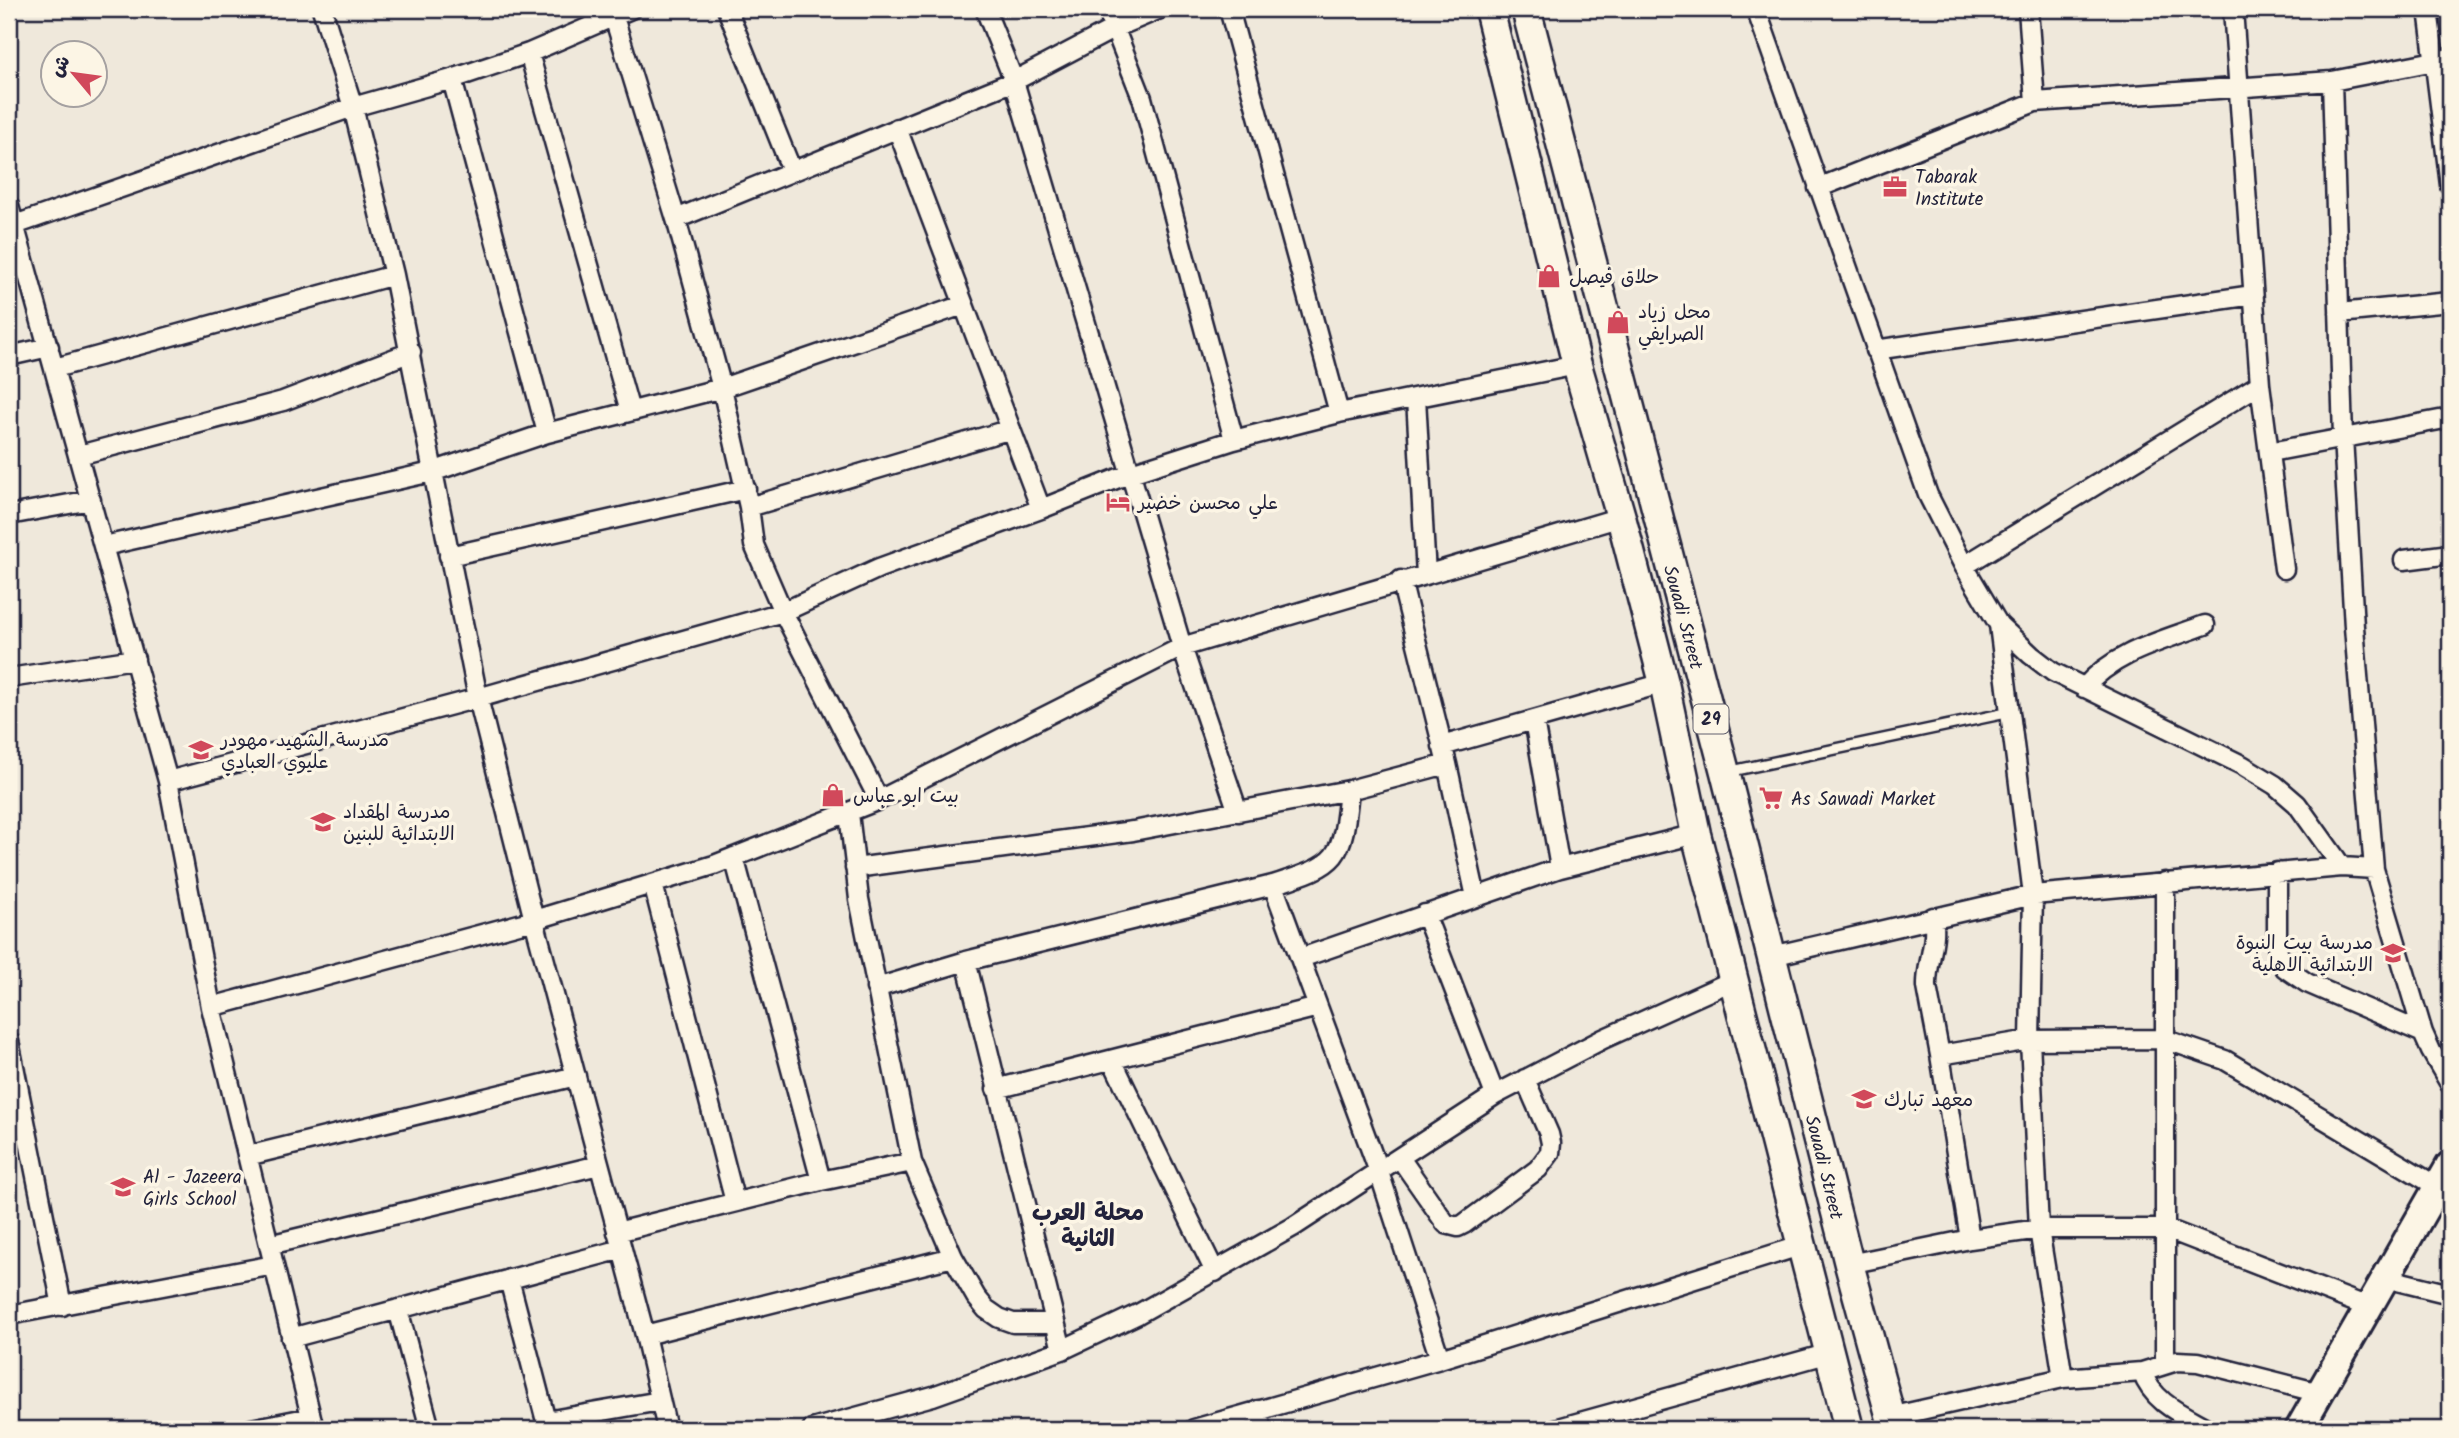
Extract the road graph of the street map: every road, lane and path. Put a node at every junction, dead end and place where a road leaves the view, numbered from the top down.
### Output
1 (323, 9) edge
2 (631, 9) edge
3 (727, 9) edge
4 (985, 9) edge
5 (1107, 9) edge
6 (1160, 9) edge
7 (1229, 9) edge
8 (1489, 9) edge
9 (1526, 9) edge
10 (1756, 9) edge
11 (2028, 9) edge
12 (2233, 9) edge
13 (2428, 9) edge
14 (614, 17) junction
15 (1115, 28) junction
16 (530, 53) junction
17 (2443, 60) edge
18 (452, 79) junction
19 (1014, 81) junction
20 (2332, 81) junction
21 (2238, 88) junction
22 (2035, 102) junction
23 (353, 107) junction
24 (897, 128) junction
25 (792, 171) junction
26 (2450, 185) edge
27 (1818, 188) junction
28 (9, 206) edge
29 (676, 219) junction
30 (11, 227) edge
31 (394, 275) junction
32 (2253, 295) junction
33 (2450, 302) edge
34 (963, 305) junction
35 (2339, 313) junction
36 (50, 347) junction
37 (1875, 350) junction
38 (411, 352) junction
39 (9, 356) edge
40 (1577, 365) junction
41 (55, 368) junction
42 (2260, 384) junction
43 (722, 388) junction
44 (1416, 398) junction
45 (630, 411) junction
46 (1339, 413) junction
47 (2450, 418) edge
48 (1011, 429) junction
49 (547, 433) junction
50 (2343, 437) junction
51 (1234, 440) junction
52 (2270, 452) junction
53 (79, 455) junction
54 (432, 472) junction
55 (1131, 473) junction
56 (747, 498) junction
57 (91, 500) junction
58 (1041, 509) junction
59 (9, 515) edge
60 (1621, 517) junction
61 (104, 546) junction
62 (2450, 554) edge
63 (449, 556) junction
64 (2404, 560) dead end
65 (1964, 566) junction
66 (2284, 569) dead end
67 (1426, 575) junction
68 (1401, 580) junction
69 (783, 612) junction
70 (2000, 625) junction
71 (2205, 625) dead end
72 (1182, 647) junction
73 (135, 659) junction
74 (9, 678) edge
75 (1664, 683) junction
76 (2084, 688) junction
77 (478, 698) junction
78 (2012, 712) junction
79 (1534, 720) junction
80 (1444, 755) junction
81 (1725, 772) junction
82 (169, 781) junction
83 (1684, 781) junction
84 (1349, 790) junction
85 (879, 800) junction
86 (1238, 812) junction
87 (849, 813) junction
88 (1696, 834) junction
89 (734, 857) junction
90 (2342, 867) junction
91 (855, 868) junction
92 (1560, 868) junction
93 (2374, 869) junction
94 (2277, 873) junction
95 (2165, 882) junction
96 (653, 884) junction
97 (1273, 884) junction
98 (2033, 895) junction
99 (1476, 897) junction
100 (1425, 914) junction
101 (1933, 918) junction
102 (534, 920) junction
103 (1772, 956) junction
104 (1301, 958) junction
105 (966, 961) junction
106 (1734, 980) junction
107 (876, 988) junction
108 (211, 1007) junction
109 (1318, 1007) junction
110 (2423, 1033) junction
111 (2164, 1039) junction
112 (2030, 1040) junction
113 (9, 1041) edge
114 (1940, 1055) junction
115 (1112, 1060) junction
116 (576, 1076) junction
117 (1525, 1079) junction
118 (2450, 1084) edge
119 (996, 1089) junction
120 (1495, 1095) junction
121 (247, 1156) junction
122 (1400, 1158) junction
123 (912, 1162) junction
124 (599, 1165) junction
125 (1379, 1172) junction
126 (2444, 1176) edge
127 (821, 1181) junction
128 (735, 1202) junction
129 (2039, 1229) junction
130 (2166, 1229) junction
131 (1970, 1238) junction
132 (619, 1240) junction
133 (269, 1245) junction
134 (1803, 1245) junction
135 (953, 1257) junction
136 (1849, 1264) junction
137 (274, 1265) junction
138 (1215, 1272) junction
139 (2385, 1278) junction
140 (509, 1279) junction
141 (2450, 1294) edge
142 (62, 1306) junction
143 (2368, 1307) junction
144 (398, 1309) junction
145 (9, 1315) edge
146 (1055, 1323) junction
147 (645, 1335) junction
148 (291, 1338) junction
149 (1062, 1350) junction
150 (1830, 1353) junction
151 (1440, 1359) junction
152 (2165, 1363) junction
153 (2142, 1372) junction
154 (2063, 1378) junction
155 (2320, 1393) junction
156 (660, 1401) junction
157 (1258, 1410) junction
158 (312, 1423) edge
159 (1892, 1423) edge
160 (547, 1425) edge
161 (251, 1429) edge
162 (430, 1429) edge
163 (667, 1429) edge
164 (812, 1429) edge
165 (1194, 1429) edge
166 (1261, 1429) edge
167 (1555, 1429) edge
168 (1849, 1429) edge
169 (2208, 1429) edge
170 (2299, 1429) edge

1 - 23 street
2 - 14 street
3 - 25 street
4 - 19 street
5 - 15 street
6 - 15 street
7 - 46 street
8 - 40 main road, Souadi Street / 29
9 - 81 main road, Souadi Street / 29
10 - 27 street
11 - 22 street
12 - 21 street
13 - 17 street
14 - 16 street
14 - 29 street
15 - 19 street
15 - 51 street
16 - 18 street
16 - 45 street
17 - 20 street
17 - 26 street
18 - 23 street
18 - 49 street
19 - 24 street
19 - 55 street
20 - 21 street
20 - 35 street
21 - 22 street
21 - 32 street
22 - 27 street
23 - 30 street
23 - 31 street
24 - 25 street
24 - 34 street
25 - 29 street
27 - 37 street
28 - 30 street
29 - 43 street
30 - 36 street
31 - 38 street
31 - 41 street
32 - 37 street
32 - 42 street
33 - 35 street
34 - 43 street
34 - 48 street
35 - 50 street
36 - 39 street
36 - 41 street
37 - 65 street
38 - 53 street
38 - 54 street
40 - 44 street
40 - 60 main road, Souadi Street / 29
41 - 53 street
42 - 52 street
42 - 65 street
43 - 45 street
43 - 56 street
44 - 46 street
44 - 67 street
45 - 49 street
46 - 51 street
47 - 50 street
48 - 56 street
48 - 58 street
49 - 54 street
50 - 52 street
50 - 93 street
51 - 55 street
52 - 66 street
53 - 57 street
54 - 61 street
54 - 63 street
55 - 58 street
55 - 72 street
56 - 63 street
56 - 69 street
57 - 59 street
57 - 61 street
58 - 69 street
60 - 67 street
60 - 75 main road, Souadi Street / 29
61 - 73 street
62 - 64 street
63 - 77 street
65 - 70 street
67 - 68 street
68 - 72 street
68 - 80 street
69 - 77 street
69 - 85 street
70 - 76 street
70 - 78 street
71 - 76 street
72 - 85 street
72 - 86 street
73 - 74 street
73 - 82 street
75 - 79 street
75 - 83 main road, Souadi Street / 29
76 - 90 street
77 - 82 street
77 - 102 street
78 - 81 lane
78 - 98 street
79 - 80 street
79 - 92 street
80 - 84 street
80 - 99 street
81 - 83 main road
81 - 103 main road, Souadi Street / 29
82 - 108 street
83 - 88 main road, Souadi Street / 29
84 - 86 street
84 - 97 street
85 - 87 street
86 - 91 street
87 - 89 street
87 - 91 street
88 - 92 street
88 - 106 main road, Souadi Street / 29
89 - 96 street
89 - 127 street
90 - 93 street
90 - 94 street
91 - 107 street
92 - 99 street
93 - 110 street
94 - 95 street
94 - 110 street
95 - 98 street
95 - 111 street
96 - 102 street
96 - 128 street
97 - 104 street
97 - 105 street
98 - 101 street
98 - 112 street
99 - 100 street
100 - 104 street
100 - 120 street
101 - 103 street
101 - 114 street
102 - 108 street
102 - 116 street
103 - 136 main road, Souadi Street / 29
104 - 109 street
105 - 107 street
105 - 119 street
106 - 117 street
106 - 134 main road, Souadi Street / 29
107 - 123 street
108 - 121 street
109 - 115 street
109 - 125 street
110 - 118 street
111 - 112 street
111 - 126 street
111 - 130 street
112 - 114 street
112 - 129 street
113 - 142 street
114 - 131 street
115 - 119 street
115 - 138 street
116 - 121 street
116 - 124 street
117 - 120 street
117 - 122 street
119 - 146 street
120 - 122 street
121 - 133 street
122 - 125 street
123 - 127 street
123 - 135 street
124 - 132 street
124 - 133 street
125 - 138 street
125 - 151 street
126 - 139 street
127 - 128 street
128 - 132 street
129 - 130 street
129 - 131 street
129 - 154 street
130 - 143 street
130 - 152 street
131 - 136 street
132 - 140 street
132 - 147 street
133 - 137 street
134 - 150 main road, Souadi Street / 29
134 - 151 street
135 - 146 street
135 - 147 street
136 - 159 main road, Souadi Street / 29
137 - 142 street
137 - 148 street
138 - 149 street
139 - 141 street
139 - 143 street
140 - 144 street
140 - 160 street
142 - 145 street
143 - 155 street
144 - 148 street
144 - 162 street
146 - 149 street
147 - 156 street
148 - 158 street
149 - 164 street
150 - 167 street
150 - 168 main road, Souadi Street / 29
151 - 157 street
152 - 153 street
152 - 155 street
153 - 154 street
153 - 169 street
154 - 159 street
155 - 170 street
156 - 160 street
156 - 163 street
157 - 165 street
157 - 166 street
158 - 161 street

